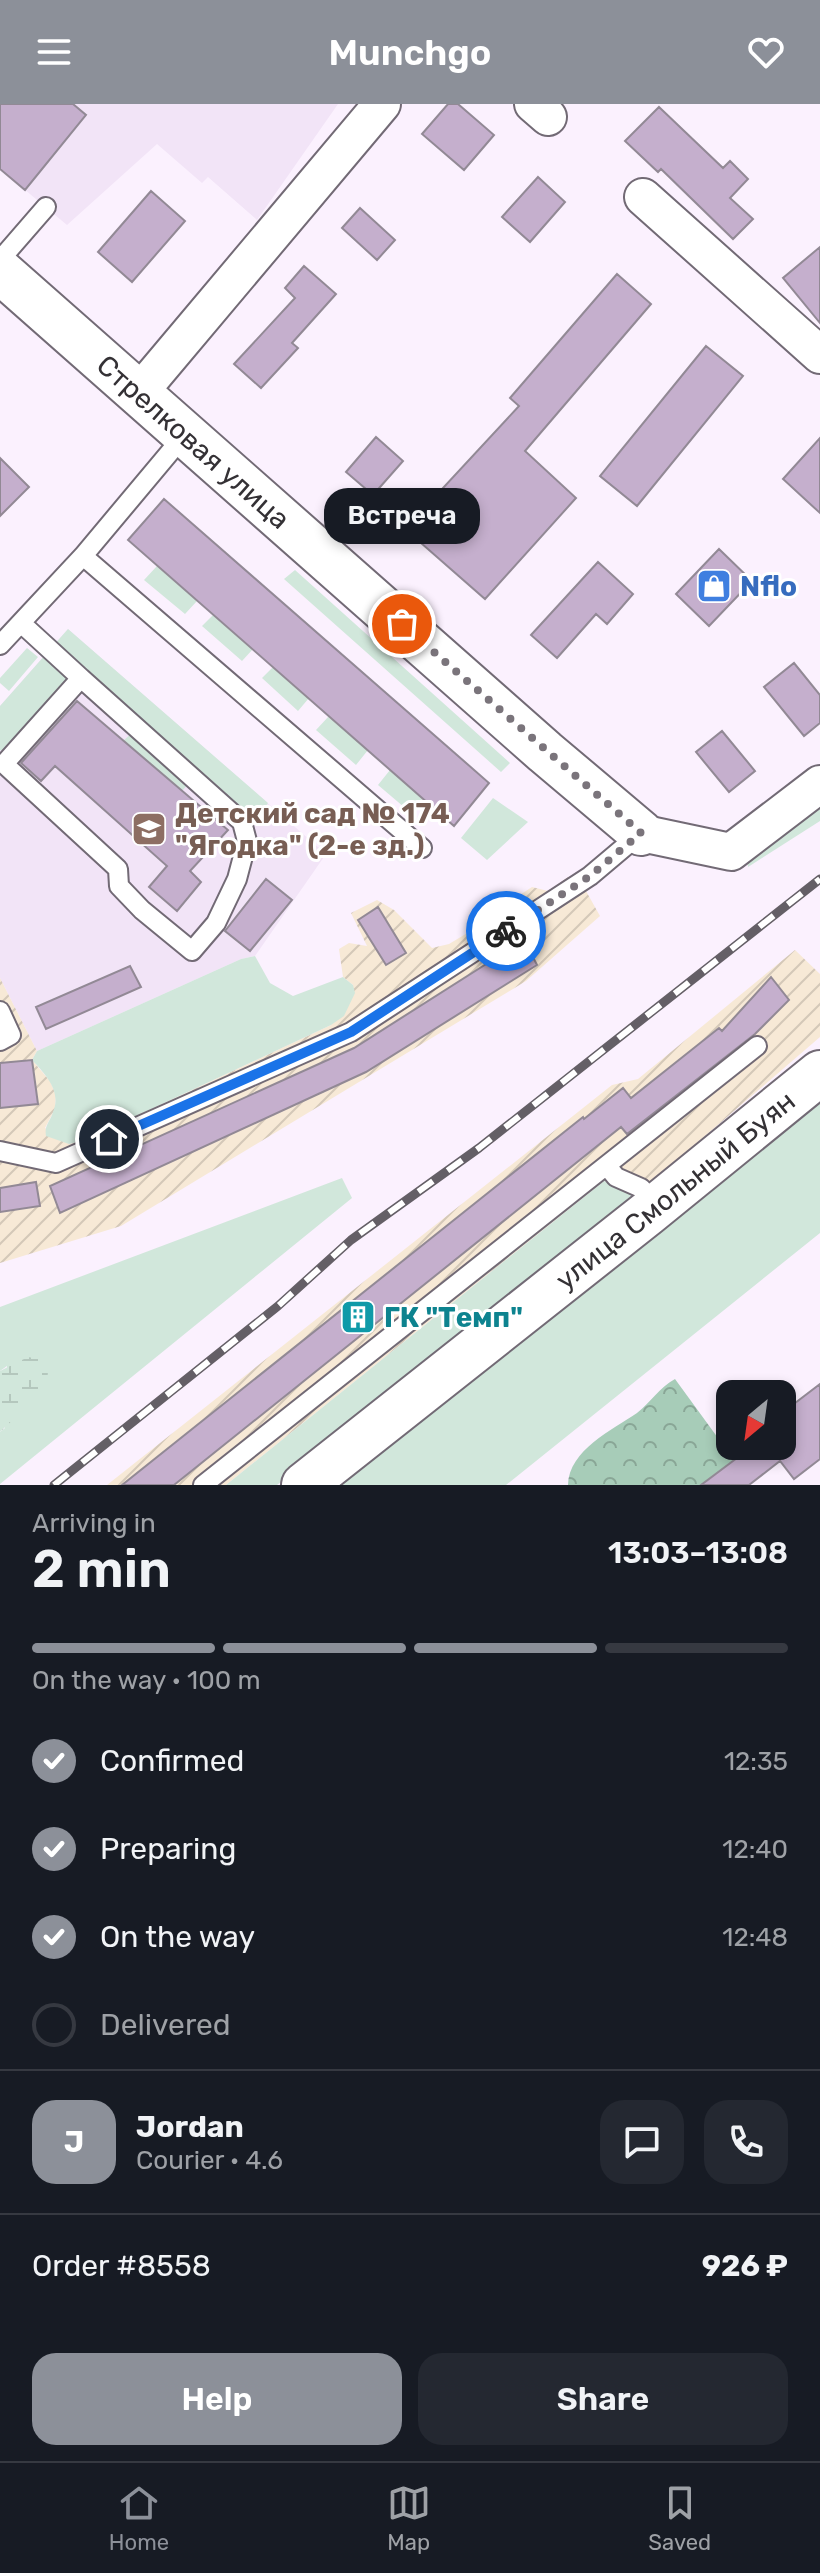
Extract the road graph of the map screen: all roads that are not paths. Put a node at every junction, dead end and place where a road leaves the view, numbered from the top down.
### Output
1 (382, 104) edge
2 (643, 197) dead end
3 (46, 207) dead end
4 (3, 276) edge
5 (820, 355) edge
6 (138, 394) junction
7 (186, 433) junction
8 (83, 556) junction
9 (21, 623) junction
10 (0, 645) edge
11 (81, 678) junction
12 (820, 784) edge
13 (641, 833) junction
14 (422, 848) dead end
15 (0, 1011) edge
16 (0, 1041) edge
17 (757, 1046) dead end
18 (820, 1073) edge
19 (0, 1151) edge
20 (607, 1166) junction
21 (657, 1206) junction
22 (203, 1485) edge
23 (304, 1485) edge

1 - 6 street
2 - 5 street
3 - 4 lane
4 - 6 street, Стрелковая улица
6 - 7 street, Стрелковая улица
7 - 8 lane
7 - 13 street, Стрелковая улица
8 - 9 lane
8 - 14 lane
9 - 10 lane
9 - 11 lane
11 - 11 lane
12 - 13 street
13 - 19 lane
15 - 16 lane
17 - 20 lane
18 - 21 street, улица Смольный Буян
20 - 21 lane
20 - 22 lane
21 - 23 street, улица Смольный Буян

